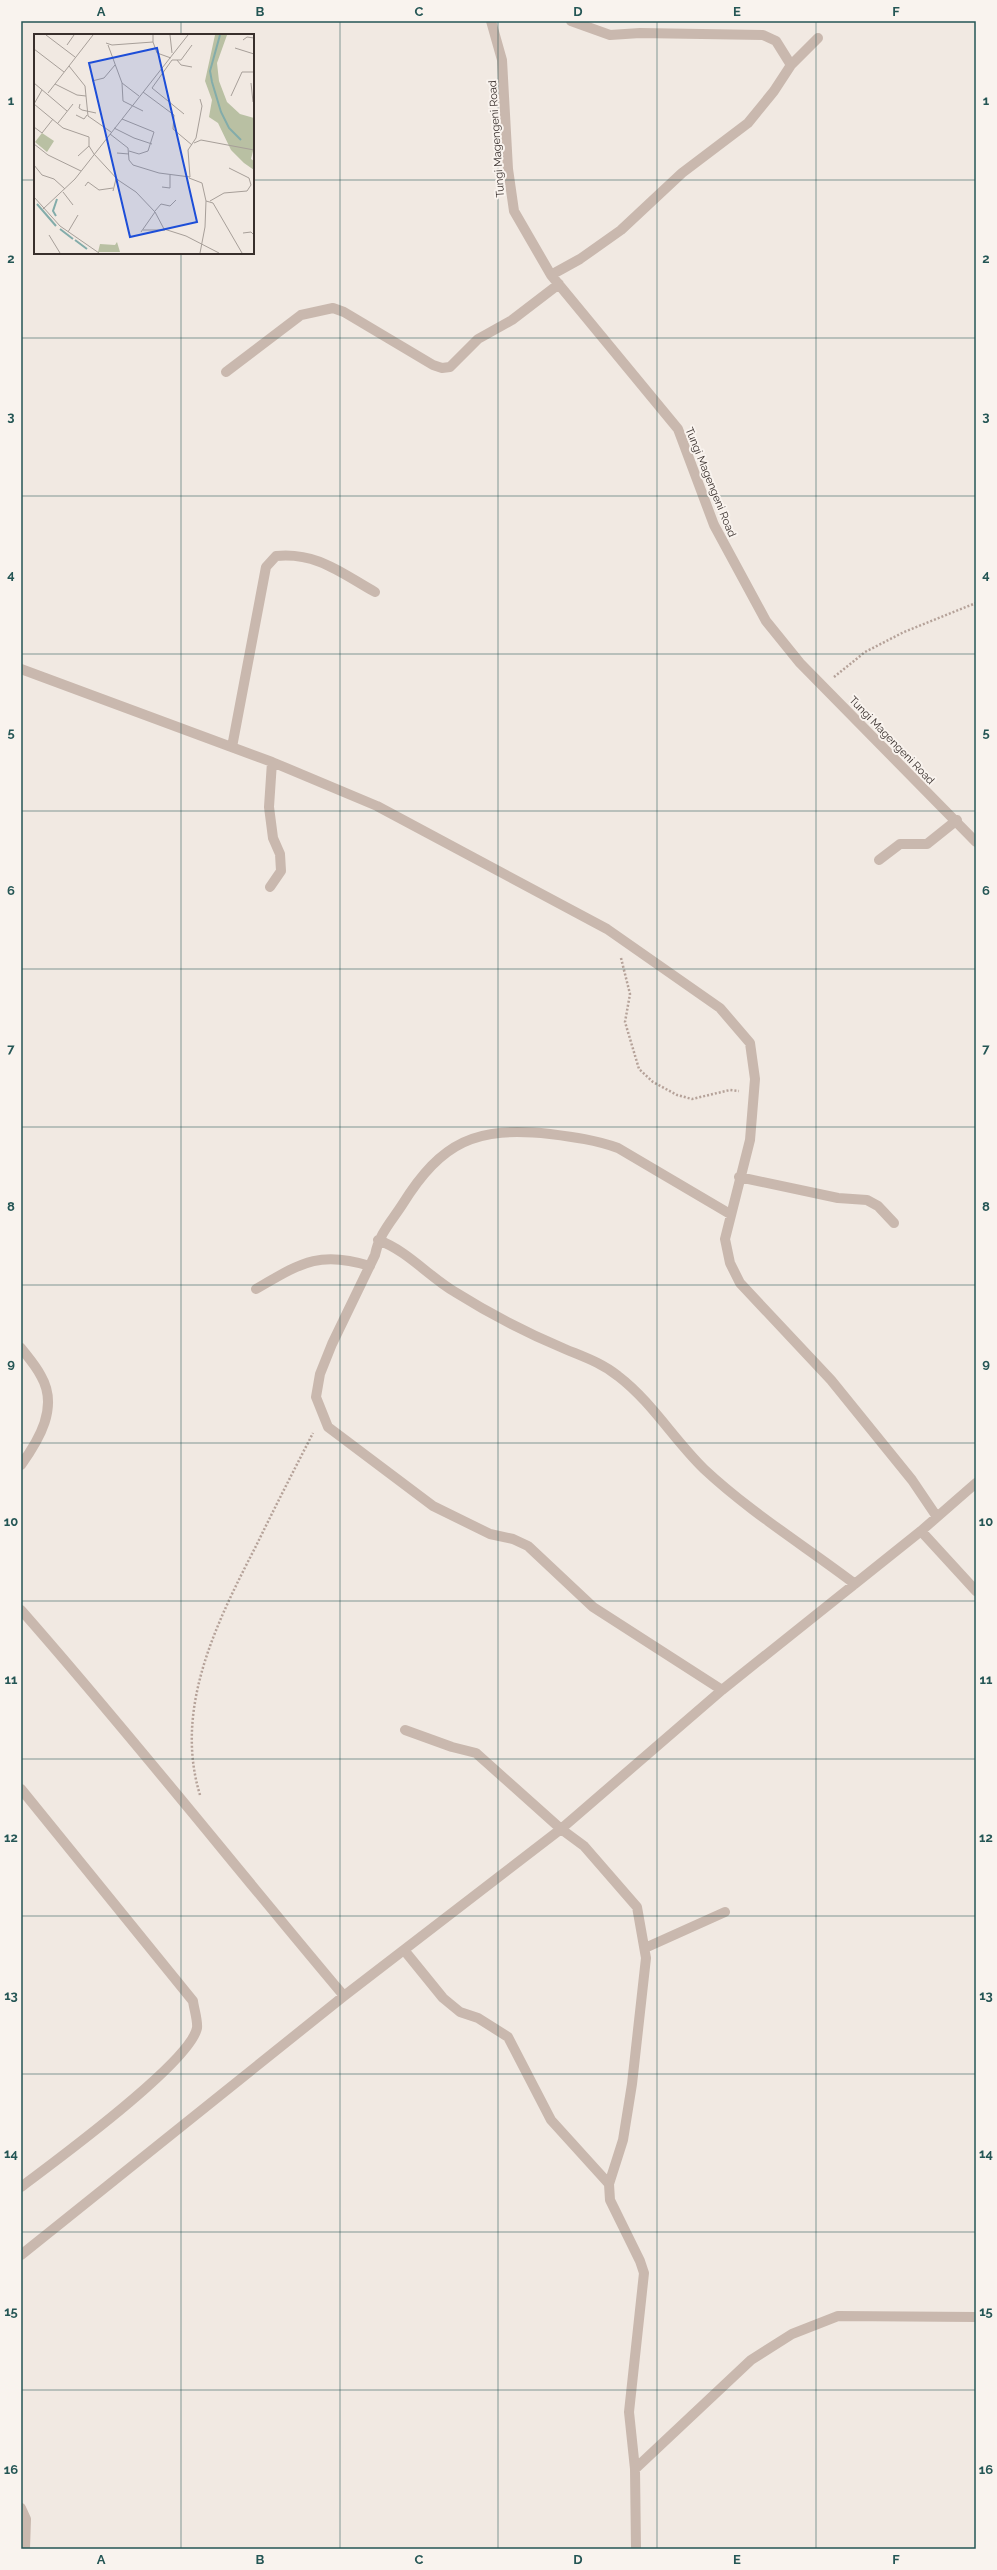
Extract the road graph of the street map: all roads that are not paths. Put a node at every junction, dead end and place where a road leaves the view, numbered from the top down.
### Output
1 (491, 21) edge
2 (571, 21) edge
3 (818, 38) dead end
4 (791, 65) junction
5 (551, 276) junction
6 (559, 284) junction
7 (226, 372) dead end
8 (375, 592) dead end
9 (21, 669) edge
10 (232, 747) junction
11 (272, 762) junction
12 (957, 820) junction
13 (976, 842) edge
14 (879, 860) dead end
15 (270, 888) dead end
16 (739, 1177) junction
17 (730, 1214) junction
18 (894, 1223) dead end
19 (378, 1240) junction
20 (370, 1266) junction
21 (256, 1289) dead end
22 (21, 1348) edge
23 (21, 1465) edge
24 (976, 1483) edge
25 (937, 1517) junction
26 (921, 1531) junction
27 (855, 1584) junction
28 (976, 1591) edge
29 (21, 1610) edge
30 (722, 1690) junction
31 (405, 1730) dead end
32 (21, 1789) edge
33 (562, 1830) junction
34 (725, 1912) dead end
35 (645, 1948) junction
36 (404, 1950) junction
37 (344, 1996) junction
38 (609, 2184) junction
39 (21, 2187) edge
40 (21, 2255) edge
41 (976, 2317) edge
42 (635, 2469) junction
43 (21, 2508) edge
44 (25, 2549) edge
45 (636, 2549) edge

1 - 5 street, Tungi Magengeni Road
2 - 4 street
3 - 4 street
4 - 5 street
5 - 6 street, Tungi Magengeni Road
6 - 7 street
6 - 12 street, Tungi Magengeni Road
8 - 10 street
9 - 10 street
10 - 11 street
11 - 15 street
11 - 16 street
12 - 13 street, Tungi Magengeni Road
12 - 14 street
16 - 17 street
16 - 18 street
17 - 19 street
17 - 25 street
19 - 20 street
19 - 27 street
20 - 21 street
20 - 30 street
22 - 23 street
24 - 25 street
25 - 26 street
26 - 27 street
26 - 28 street
27 - 30 street
29 - 37 street
30 - 33 street
31 - 33 street
32 - 39 street
33 - 35 street
33 - 36 street
34 - 35 street
35 - 38 street
36 - 37 street
36 - 38 street
37 - 40 street
38 - 42 street
41 - 42 street
42 - 45 street
43 - 44 street

